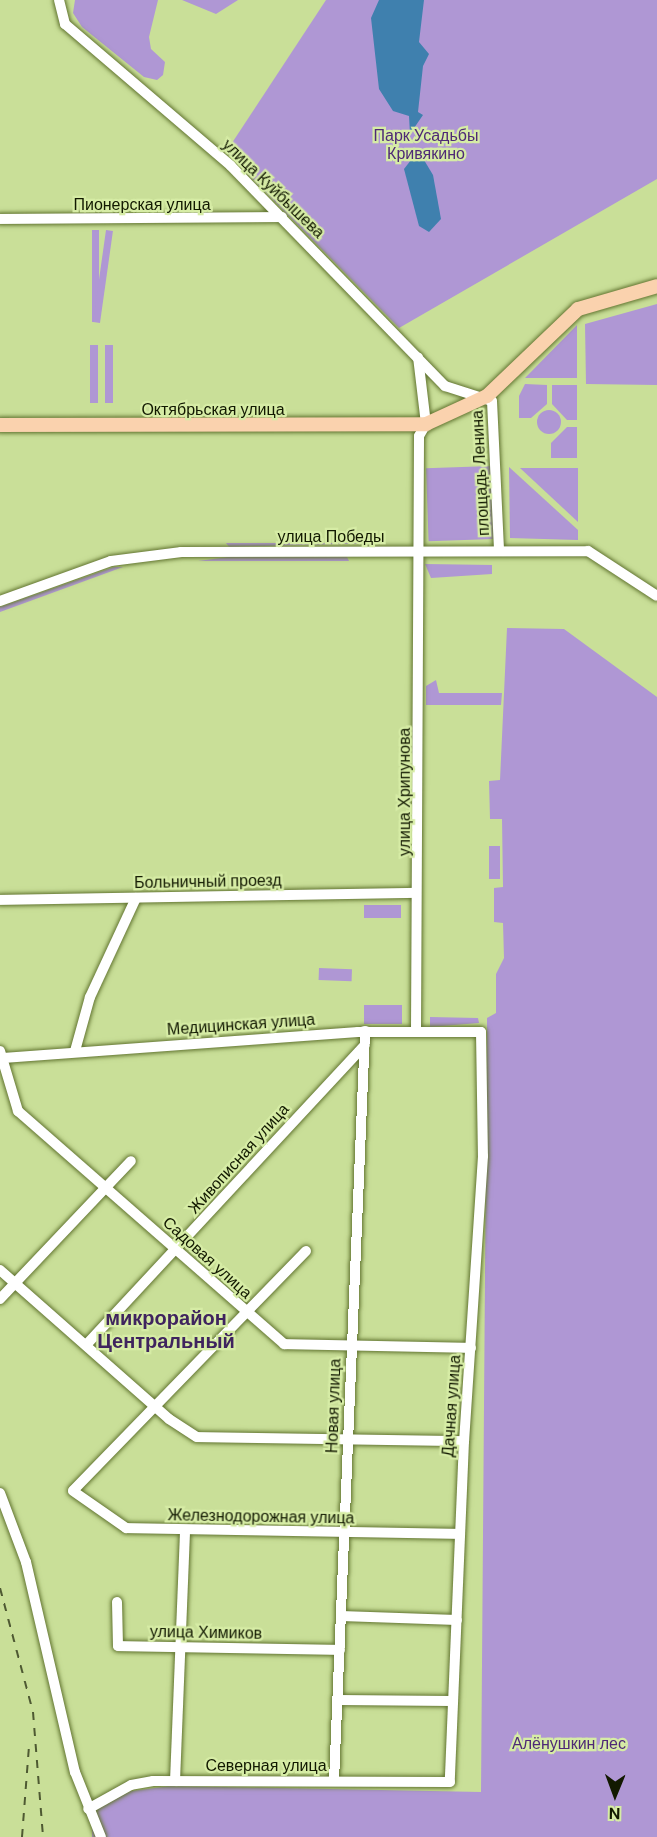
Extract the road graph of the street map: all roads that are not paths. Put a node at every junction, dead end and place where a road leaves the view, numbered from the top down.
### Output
1 (59, 0) edge
2 (282, 217) junction
3 (0, 219) edge
4 (657, 286) edge
5 (418, 357) junction
6 (488, 396) junction
7 (426, 424) junction
8 (0, 425) edge
9 (499, 551) junction
10 (420, 552) junction
11 (657, 596) edge
12 (0, 601) edge
13 (417, 893) junction
14 (136, 898) junction
15 (0, 900) edge
16 (365, 1031) junction
17 (416, 1032) junction
18 (481, 1032) joint
19 (364, 1045) junction
20 (75, 1051) junction
21 (2, 1055) edge
22 (131, 1161) dead end
23 (106, 1187) junction
24 (176, 1251) junction
25 (306, 1251) dead end
26 (0, 1270) edge
27 (15, 1283) junction
28 (0, 1299) edge
29 (247, 1313) junction
30 (87, 1344) junction
31 (352, 1346) junction
32 (471, 1348) junction
33 (157, 1407) junction
34 (348, 1439) junction
35 (464, 1441) junction
36 (0, 1494) edge
37 (185, 1533) junction
38 (344, 1534) junction
39 (460, 1534) junction
40 (117, 1602) dead end
41 (341, 1616) junction
42 (457, 1620) junction
43 (179, 1647) junction
44 (340, 1650) junction
45 (338, 1700) junction
46 (452, 1701) junction
47 (175, 1780) junction
48 (334, 1781) junction
49 (450, 1782) joint
50 (88, 1809) junction
51 (101, 1837) edge

1 - 2 street, улица Куйбышева
2 - 3 street, Пионерская улица
2 - 5 street, улица Куйбышева
4 - 6 main road
5 - 6 street, улица Куйбышева
5 - 7 street
6 - 7 main road
6 - 9 street, площадь Ленина
7 - 8 main road, Октябрьская улица
7 - 10 street
9 - 10 street, улица Победы
9 - 11 street, улица Победы
10 - 12 street, улица Победы
10 - 13 street, улица Хрипунова
13 - 14 street, Больничный проезд
13 - 17 street, улица Хрипунова
14 - 15 street, Больничный проезд
14 - 20 street
16 - 17 street, Медицинская улица
16 - 19 street, Новая улица
16 - 20 street, Медицинская улица
17 - 18 street, Медицинская улица
18 - 32 street, Дачная улица
19 - 24 street, Живописная улица
19 - 31 street, Новая улица
20 - 21 street, Медицинская улица
21 - 23 street, Садовая улица
22 - 23 street
23 - 24 street, Садовая улица
23 - 27 street
24 - 29 street, Садовая улица
24 - 30 street, Живописная улица
25 - 29 street
26 - 27 street
27 - 28 street
27 - 30 street
29 - 31 street, Садовая улица
29 - 33 street
30 - 33 street
31 - 32 street, Садовая улица
31 - 34 street, Новая улица
32 - 35 street, Дачная улица
33 - 34 street
33 - 37 street, Железнодорожная улица
34 - 35 street
34 - 38 street, Новая улица
35 - 39 street, Дачная улица
36 - 50 street
37 - 38 street, Железнодорожная улица
37 - 43 street
38 - 39 street, Железнодорожная улица
38 - 41 street, Новая улица
39 - 42 street, Дачная улица
40 - 43 street, улица Химиков
41 - 42 street
41 - 44 street, Новая улица
42 - 46 street, Дачная улица
43 - 44 street, улица Химиков
43 - 47 street
44 - 45 street, Новая улица
45 - 46 street
45 - 48 street, Новая улица
46 - 49 street, Дачная улица
47 - 48 street, Северная улица
47 - 50 street, Северная улица
48 - 49 street, Северная улица
50 - 51 street

